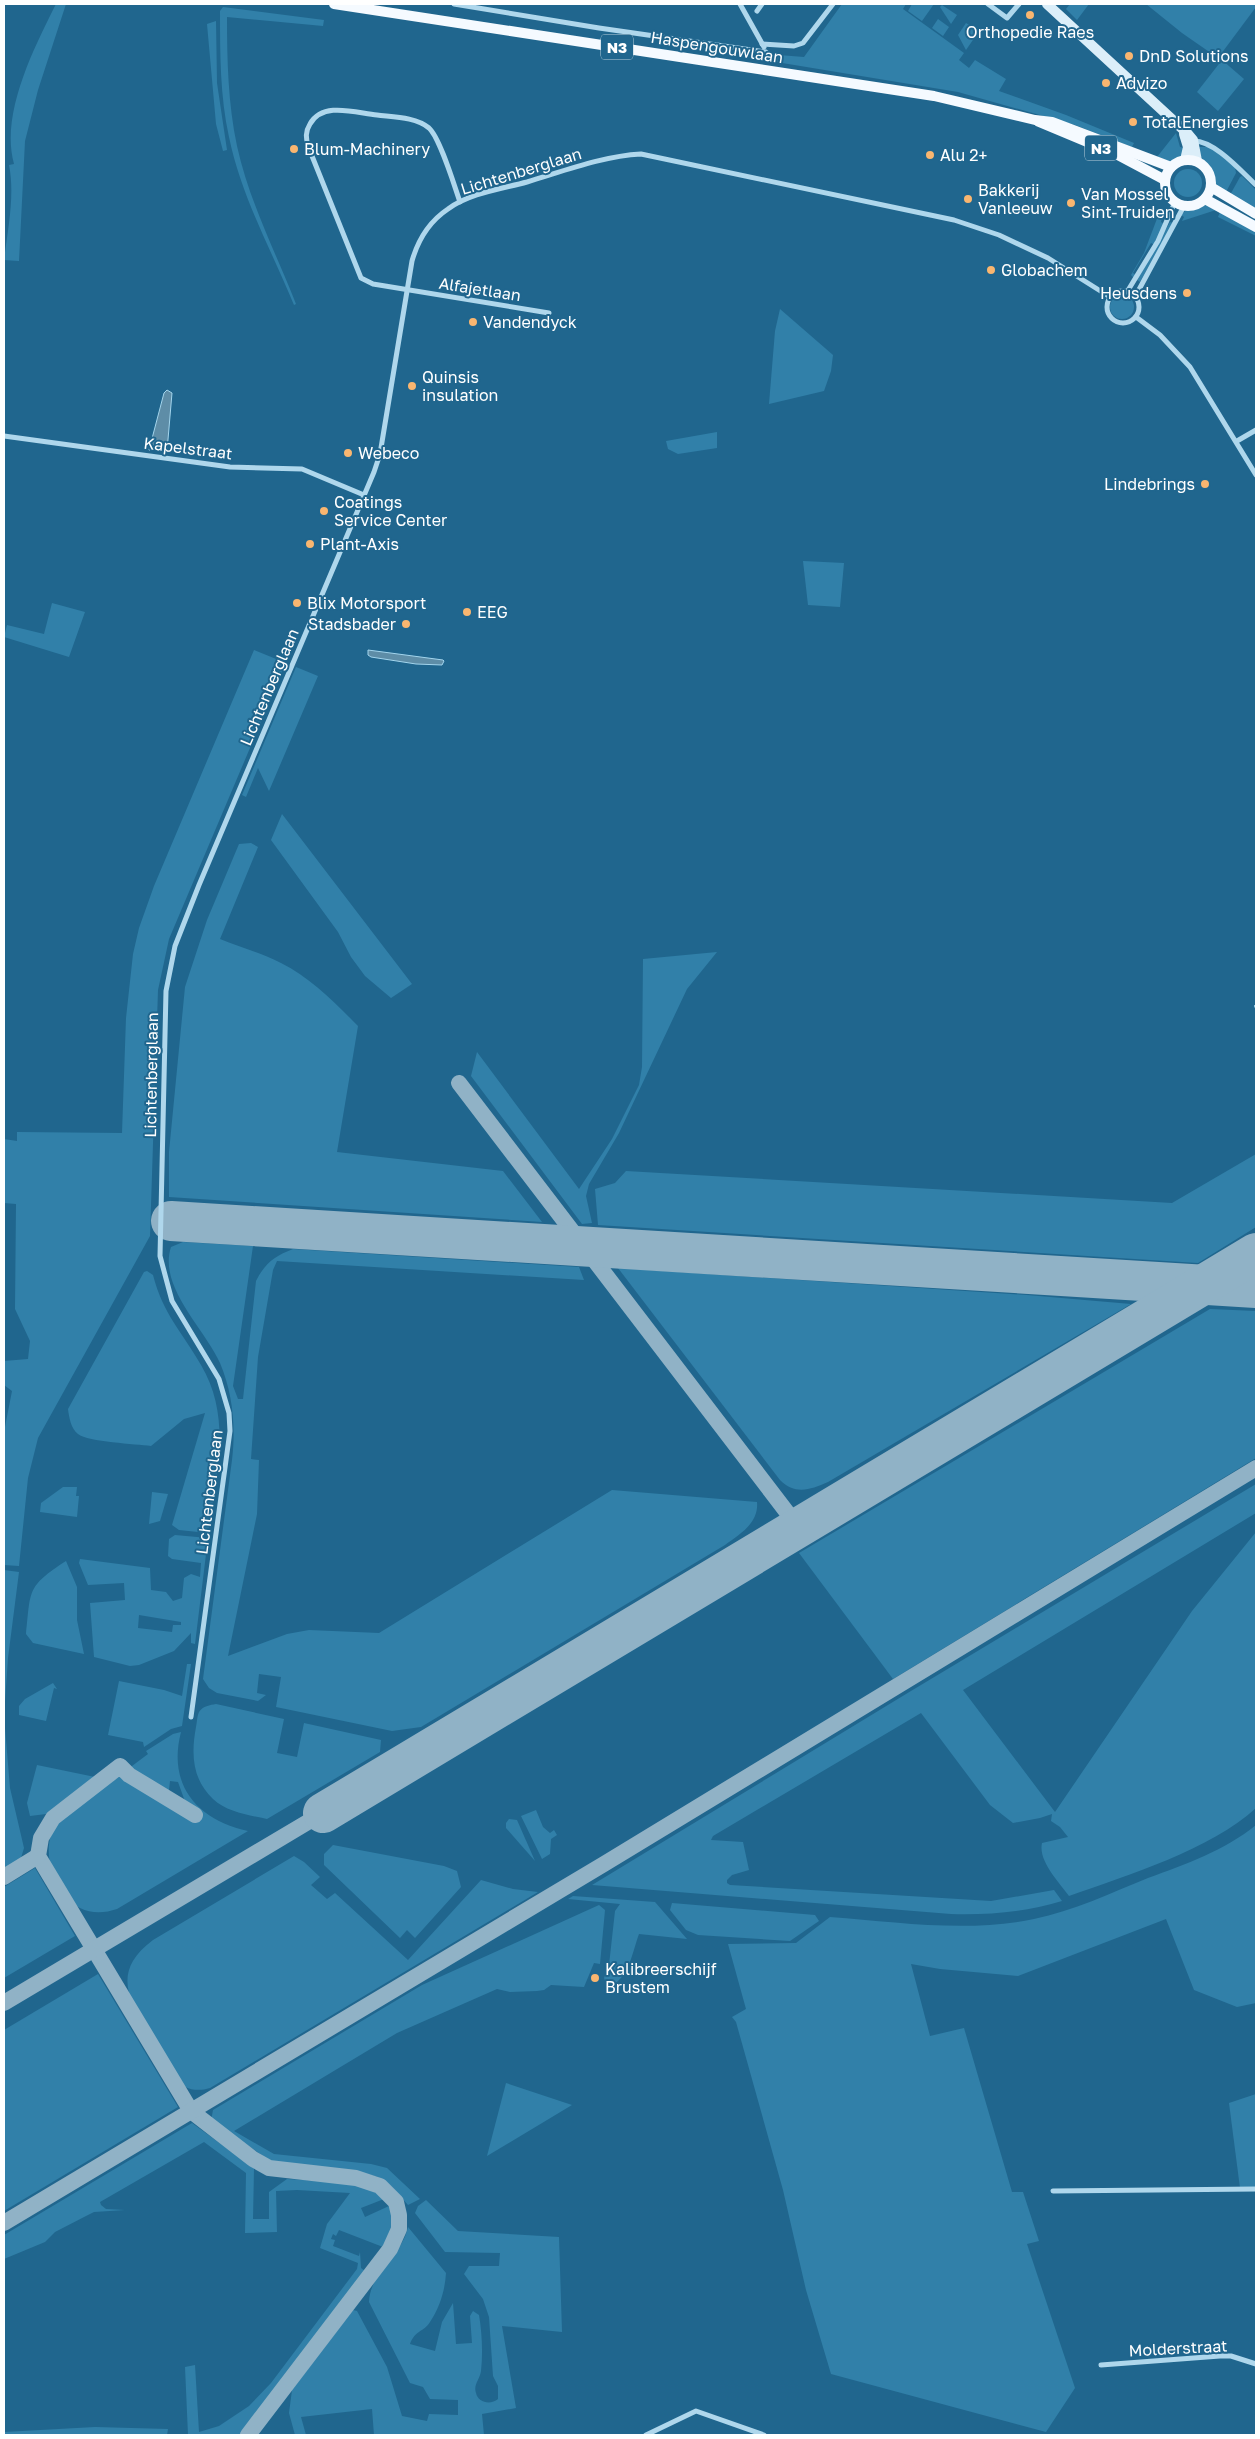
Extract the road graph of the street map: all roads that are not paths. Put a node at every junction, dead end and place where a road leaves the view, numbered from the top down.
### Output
1 (334, 4) edge
2 (454, 4) edge
3 (740, 4) edge
4 (762, 4) edge
5 (834, 4) edge
6 (988, 4) edge
7 (1020, 4) edge
8 (1047, 4) edge
9 (757, 11) dead end
10 (762, 44) junction
11 (1034, 120) junction
12 (1190, 141) junction
13 (1185, 160) junction
14 (1197, 161) junction
15 (1171, 167) junction
16 (1165, 180) junction
17 (1256, 185) edge
18 (1211, 187) junction
19 (1205, 199) junction
20 (460, 202) junction
21 (1180, 204) junction
22 (1256, 214) edge
23 (1256, 227) edge
24 (407, 290) junction
25 (1127, 292) junction
26 (1110, 297) junction
27 (1135, 297) junction
28 (549, 312) dead end
29 (1136, 317) junction
30 (1256, 430) edge
31 (4, 436) edge
32 (1237, 441) junction
33 (1256, 475) edge
34 (364, 495) junction
35 (191, 1717) dead end
36 (1256, 2189) edge
37 (1053, 2191) dead end
38 (1256, 2364) edge
39 (1101, 2365) dead end
40 (646, 2435) edge
41 (764, 2435) edge

1 - 11 main road, Haspengouwlaan / N3
2 - 10 street
3 - 10 street
4 - 9 street
5 - 10 street
6 - 7 street
8 - 12 main road
11 - 15 main road, Haspengouwlaan / N3
11 - 16 main road, Haspengouwlaan / N3
12 - 13 main road
12 - 14 main road
12 - 17 street
13 - 14 main road
13 - 15 main road
14 - 18 main road
15 - 16 main road
16 - 21 main road
18 - 19 main road
18 - 22 main road
19 - 21 main road
19 - 23 main road
20 - 24 street, Lichtenberglaan
20 - 24 street, Alfajetlaan
20 - 26 street, Lichtenberglaan
21 - 25 street
21 - 27 street
24 - 28 street, Alfajetlaan
24 - 34 street, Lichtenberglaan
25 - 26 street
25 - 27 street
26 - 29 street
27 - 29 street
29 - 32 street
30 - 32 street
31 - 34 street, Kapelstraat
32 - 33 street
34 - 35 street, Lichtenberglaan
36 - 37 street
38 - 39 street, Molderstraat
40 - 41 street

